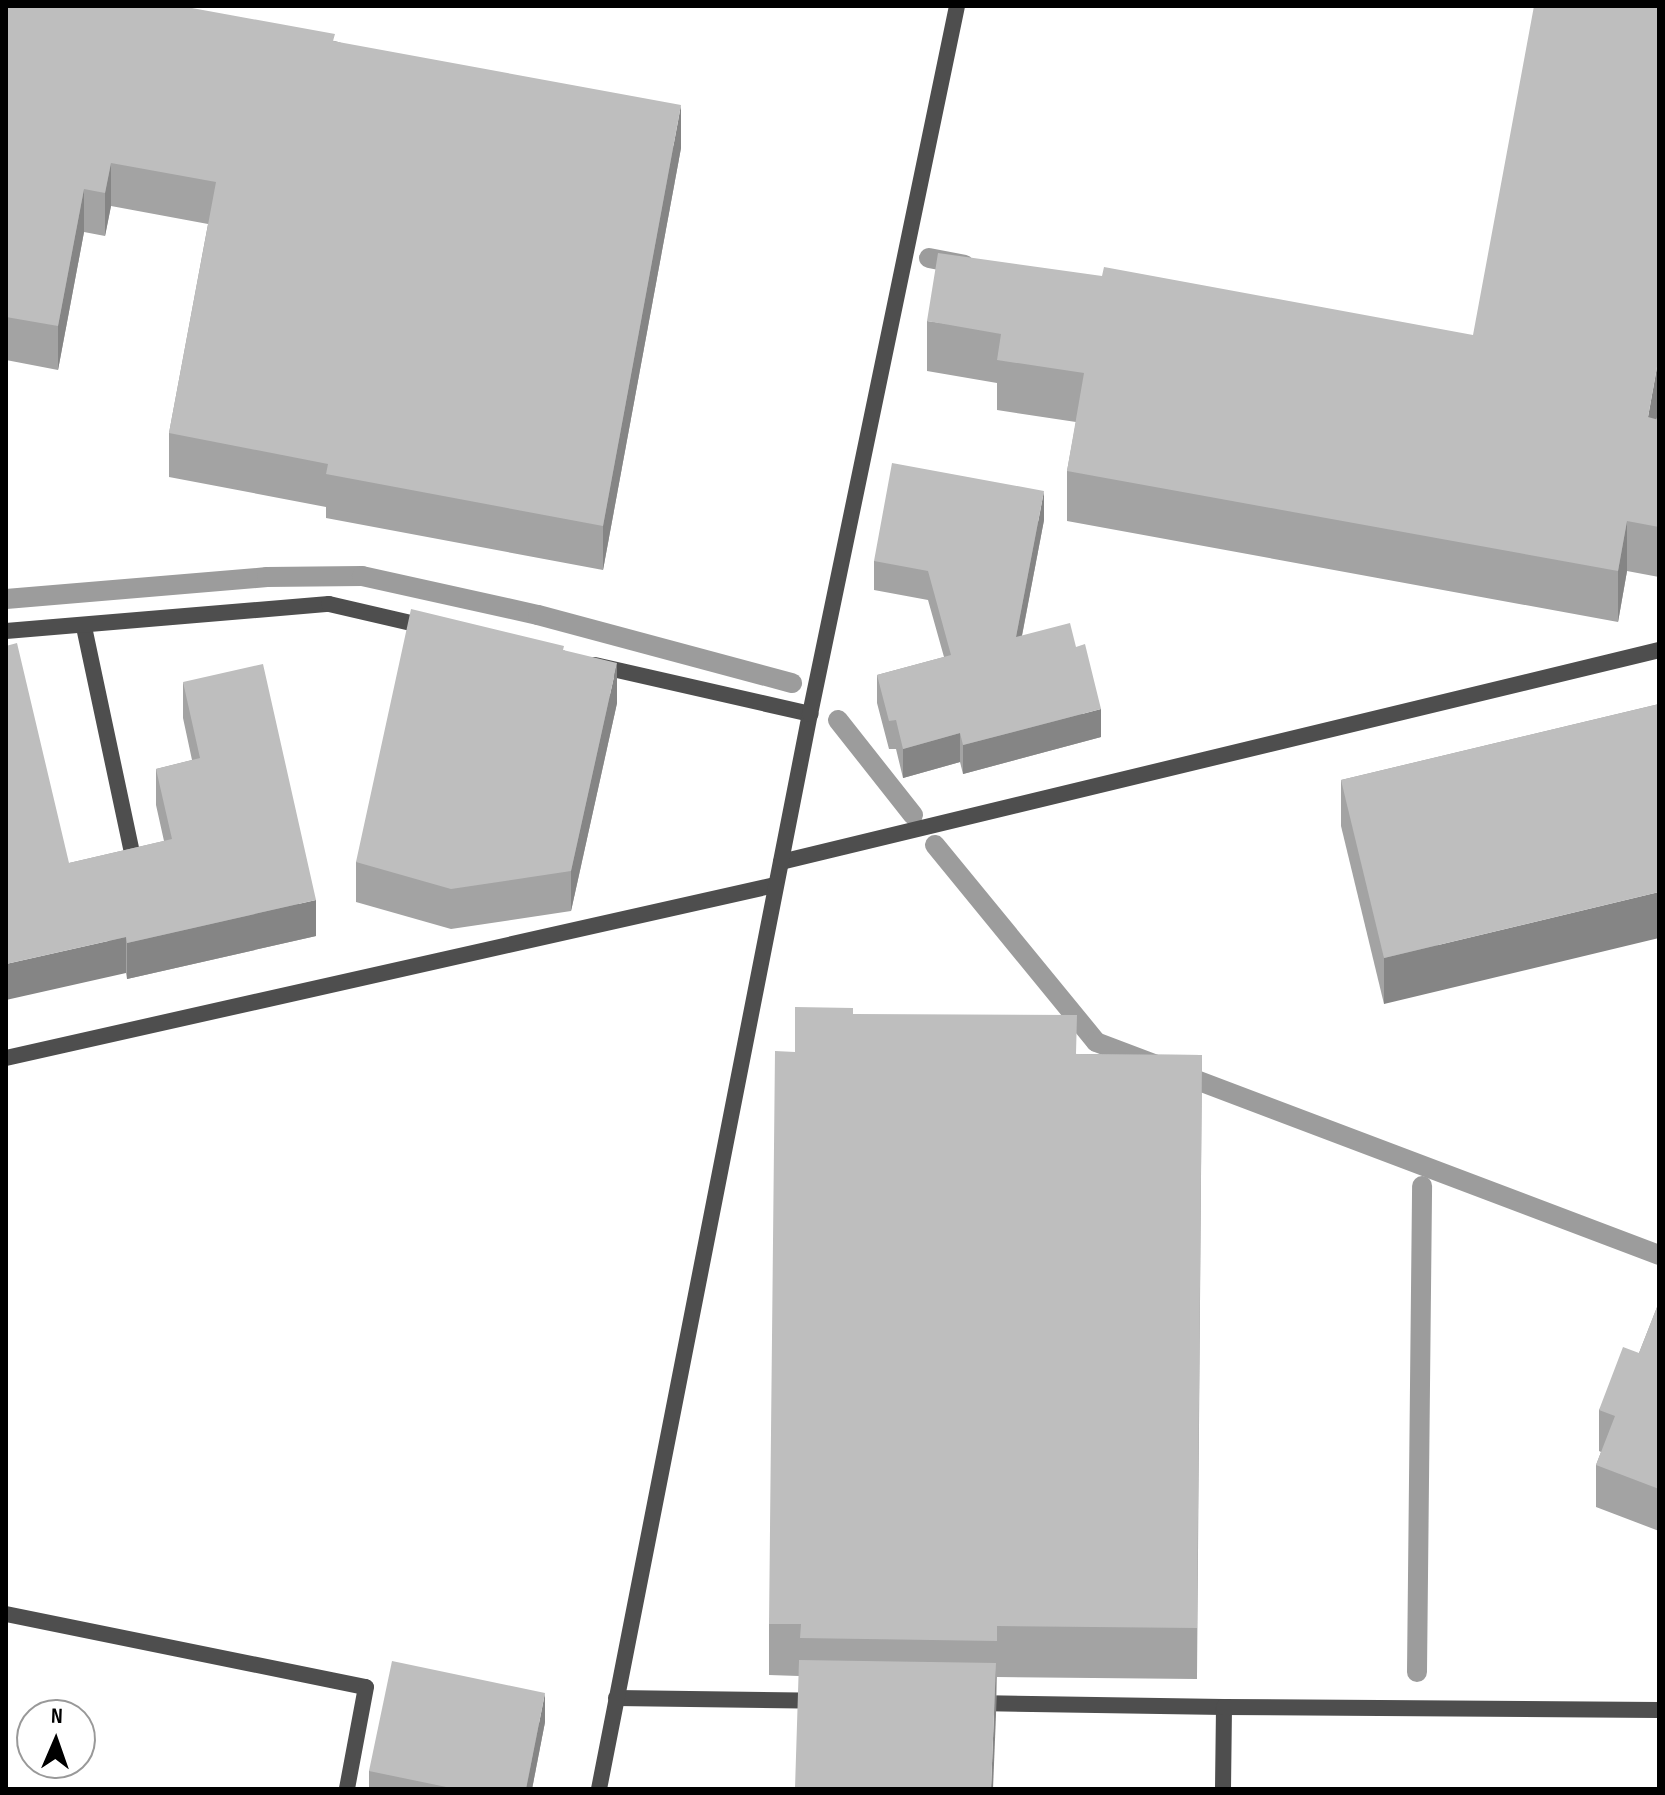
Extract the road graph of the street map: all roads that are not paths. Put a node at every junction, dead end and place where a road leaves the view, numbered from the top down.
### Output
1 (957, 6) edge
2 (84, 627) junction
3 (6, 631) edge
4 (453, 633) edge
5 (1659, 650) edge
6 (577, 661) edge
7 (810, 714) junction
8 (781, 862) junction
9 (135, 867) edge
10 (775, 885) junction
11 (6, 1058) edge
12 (6, 1614) edge
13 (616, 1698) junction
14 (840, 1701) edge
15 (952, 1703) edge
16 (1224, 1707) junction
17 (1659, 1710) edge
18 (347, 1789) edge
19 (599, 1789) edge
20 (1223, 1789) edge

1 - 7 street
2 - 3 street
2 - 4 street
2 - 9 street
5 - 8 street
6 - 7 street
7 - 8 street
8 - 10 street
10 - 11 street
10 - 13 street
12 - 18 street
13 - 14 street
13 - 19 street
15 - 16 street
16 - 17 street
16 - 20 street

